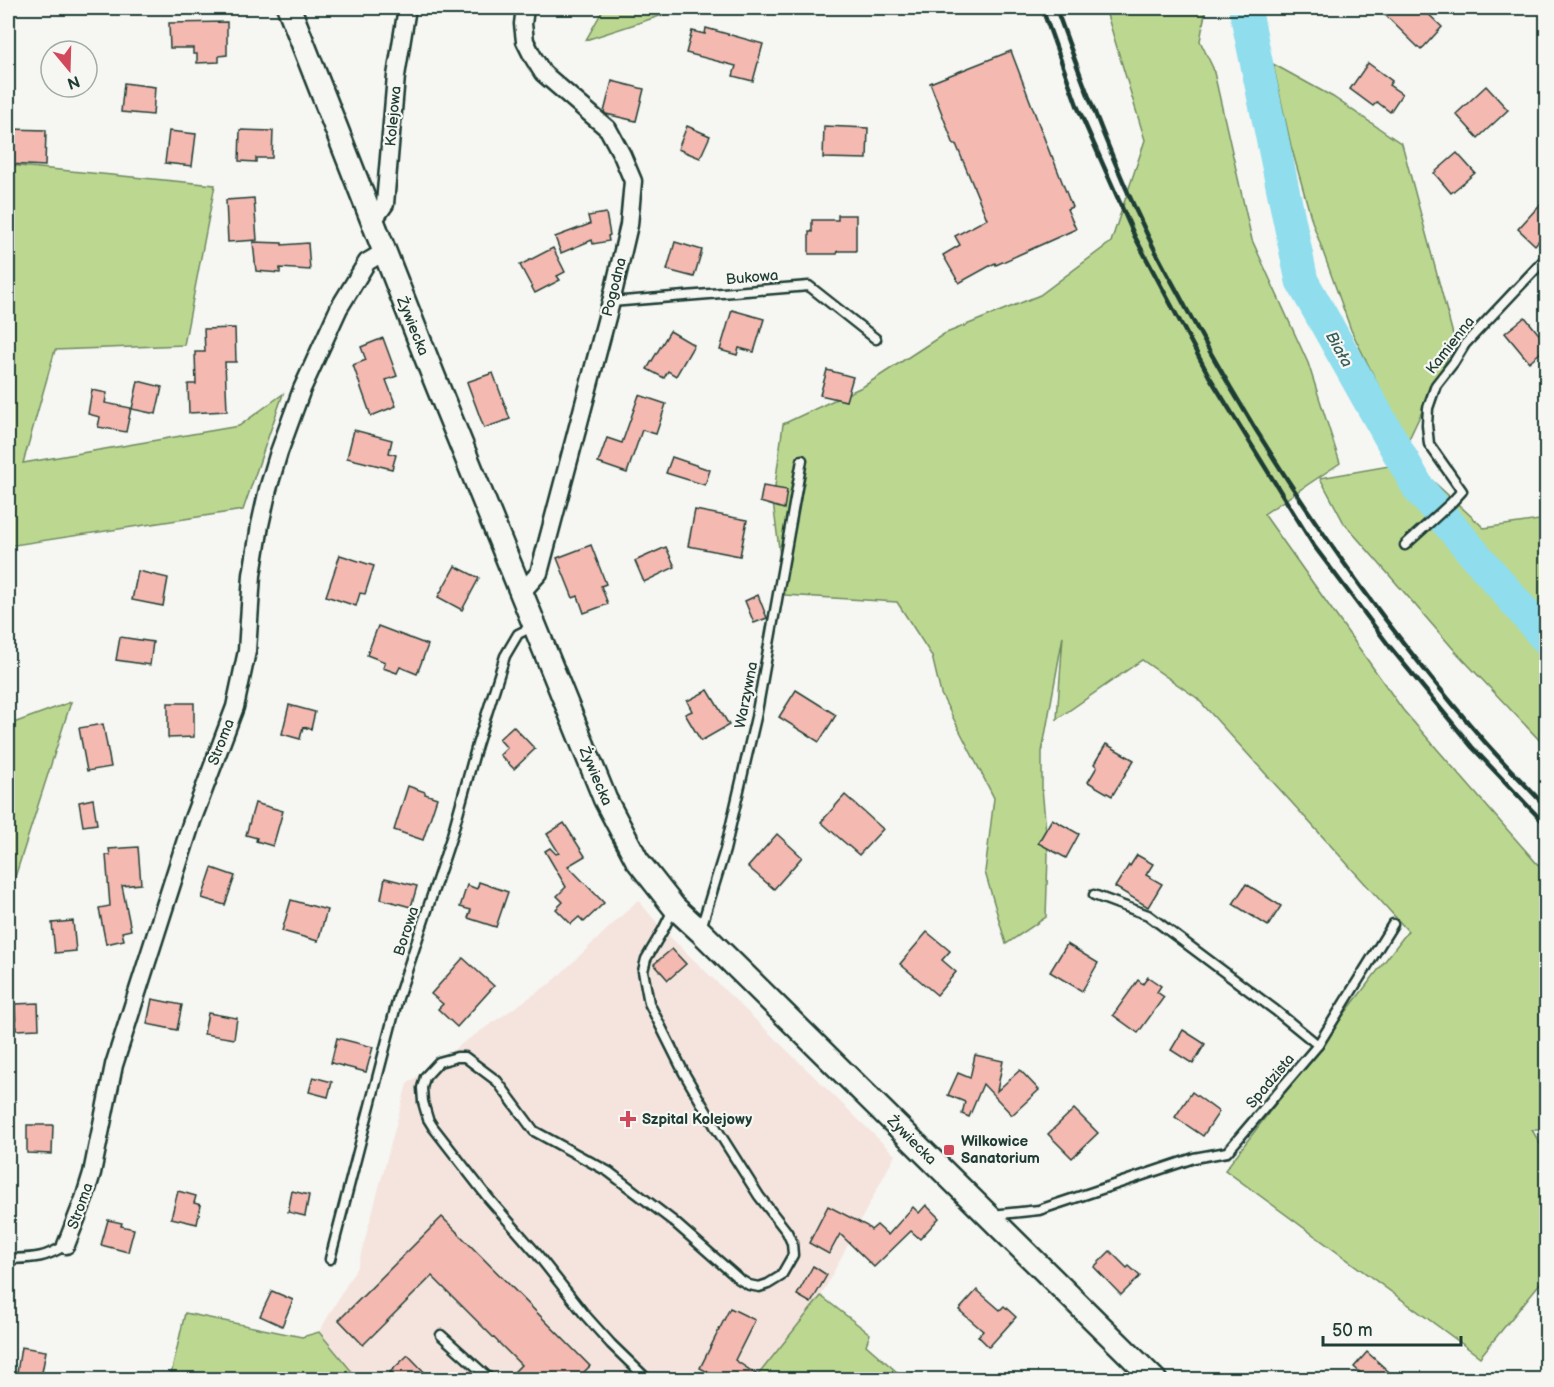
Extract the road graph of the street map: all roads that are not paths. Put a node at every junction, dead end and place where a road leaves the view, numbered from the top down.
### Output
1 (289, 8) edge
2 (407, 8) edge
3 (525, 8) edge
4 (372, 221) junction
5 (384, 252) junction
6 (1546, 258) edge
7 (611, 302) junction
8 (876, 339) dead end
9 (802, 460) dead end
10 (1405, 545) dead end
11 (521, 593) junction
12 (534, 626) junction
13 (1094, 895) dead end
14 (674, 907) junction
15 (1393, 924) dead end
16 (700, 931) junction
17 (1318, 1046) junction
18 (988, 1215) junction
19 (66, 1245) joint
20 (8, 1259) edge
21 (330, 1259) dead end
22 (441, 1335) dead end
23 (491, 1380) edge
24 (648, 1380) edge
25 (1155, 1380) edge

1 - 4 main road, Żywiecka
2 - 4 street, Kolejowa
3 - 7 street, Pogodna
4 - 5 main road, Żywiecka
5 - 11 main road, Żywiecka
5 - 19 street, Stroma
6 - 10 lane, Kamienna
7 - 8 lane, Bukowa
7 - 11 street, Pogodna
9 - 16 lane, Warzywna
11 - 12 main road, Żywiecka
12 - 14 main road, Żywiecka
12 - 21 lane, Borowa
13 - 17 lane
14 - 16 main road, Żywiecka
14 - 24 lane
15 - 17 lane, Spadzista
16 - 18 main road, Żywiecka
17 - 18 lane, Spadzista
18 - 25 main road, Żywiecka
19 - 20 lane
22 - 23 lane

